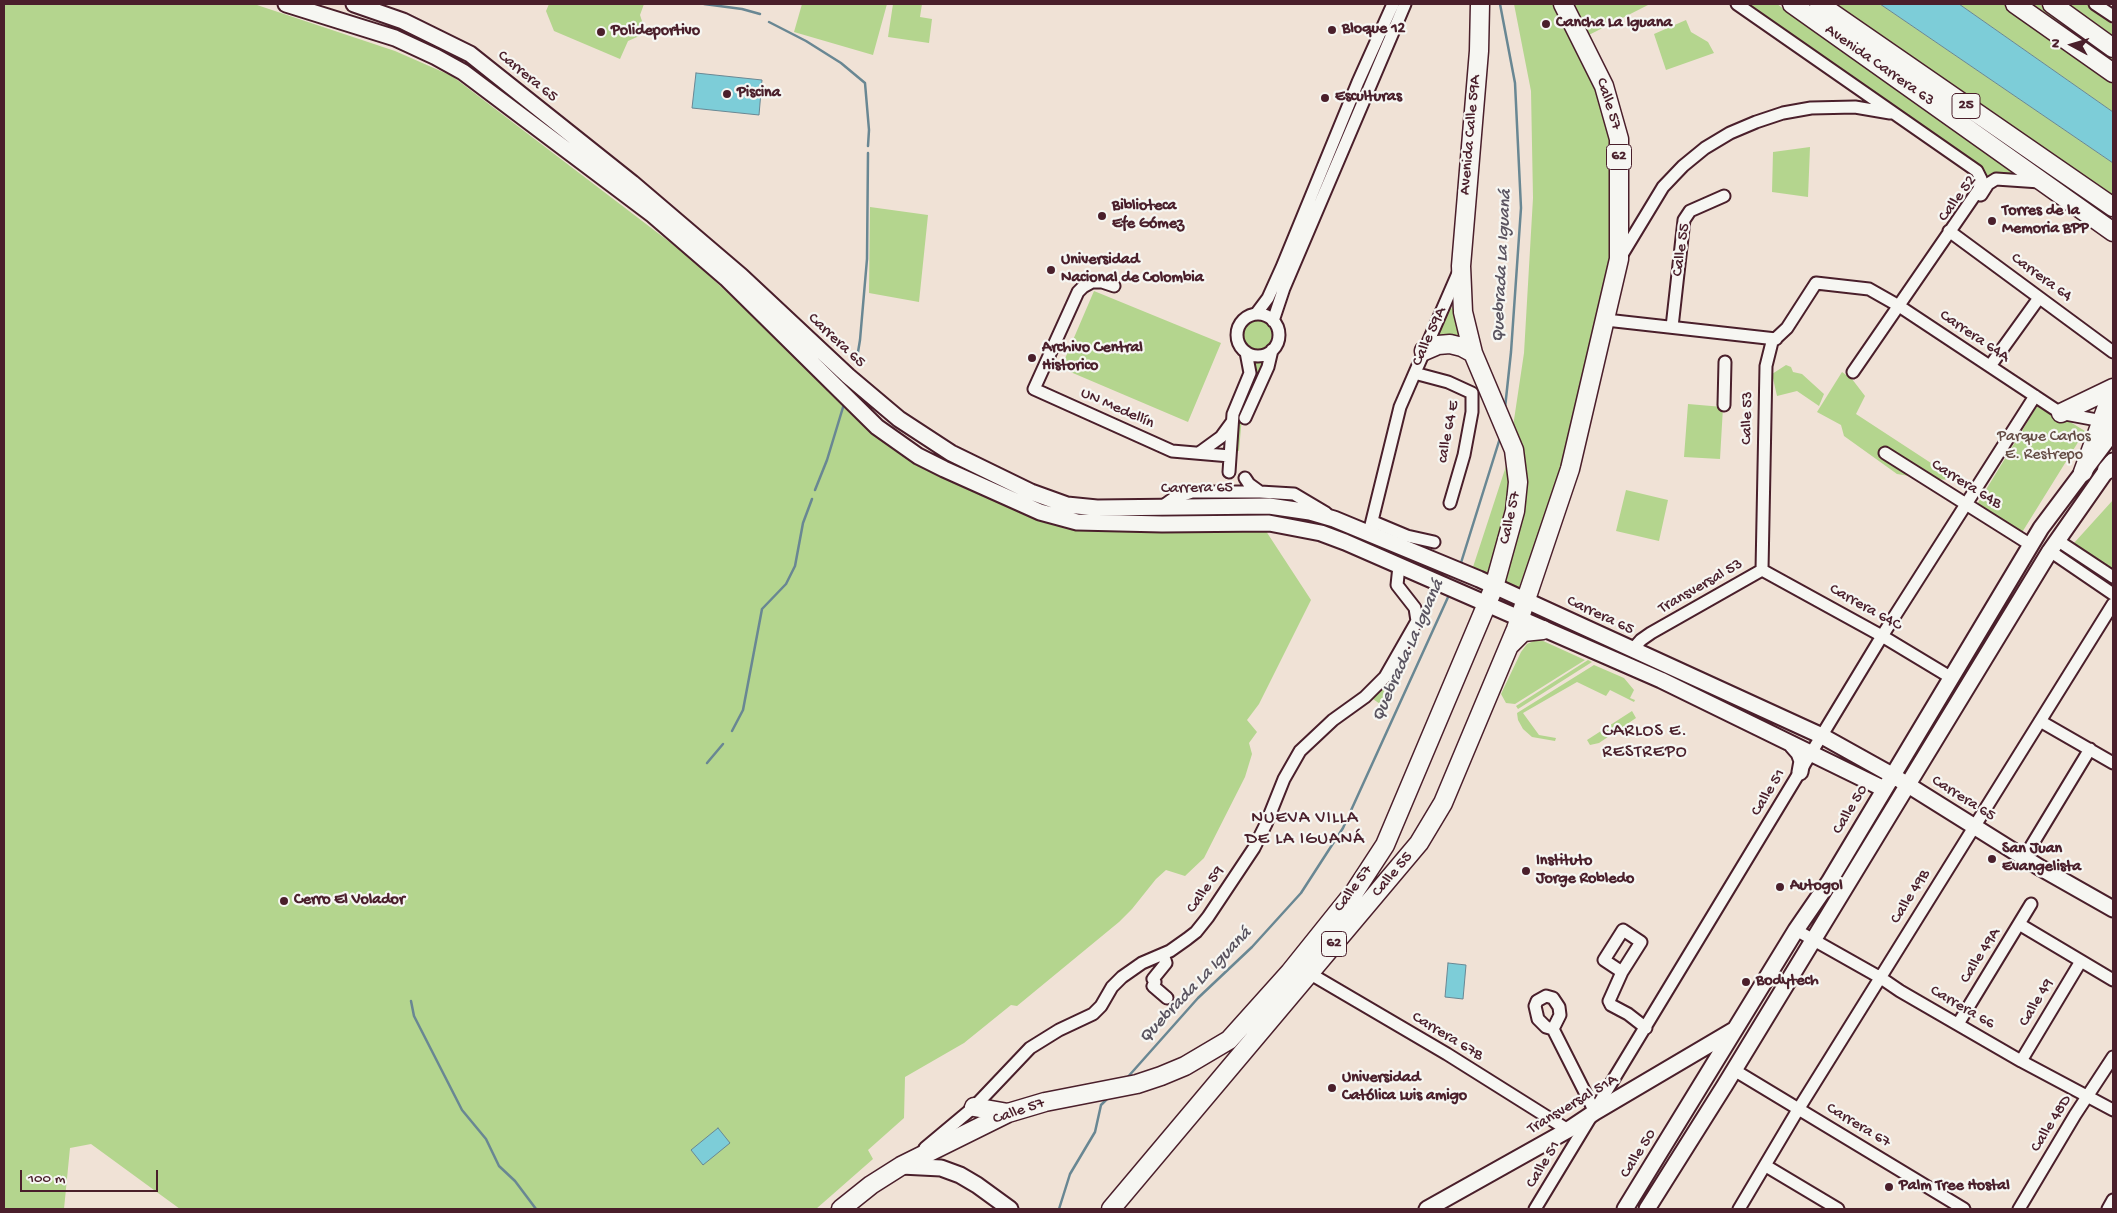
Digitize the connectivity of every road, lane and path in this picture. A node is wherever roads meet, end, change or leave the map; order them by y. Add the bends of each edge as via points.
1 (286, 4) edge
2 (354, 4) edge
3 (1394, 4) edge
4 (1405, 4) edge
5 (1480, 4) edge
6 (1563, 4) edge
7 (1737, 4) edge
8 (1792, 4) edge
9 (1819, 4) edge
10 (2015, 4) edge
11 (2052, 4) edge
12 (2095, 4) edge
13 (381, 9) edge
14 (2113, 16) edge
15 (2113, 48) edge
16 (2113, 73) edge
17 (1896, 115) junction
18 (2044, 183) junction
19 (1724, 196) dead end
20 (2113, 208) edge
21 (2097, 220) junction
22 (2113, 232) edge
23 (1951, 233) junction
24 (2113, 240) edge
25 (1619, 259) junction
26 (1461, 266) junction
27 (1816, 283) joint
28 (1114, 286) dead end
29 (2039, 298) junction
30 (1899, 306) junction
31 (1256, 314) junction
32 (1606, 320) junction
33 (1273, 321) junction
34 (1672, 328) junction
35 (1776, 339) junction
36 (1272, 350) junction
37 (1424, 350) junction
38 (1246, 352) junction
39 (2113, 352) edge
40 (1473, 353) junction
41 (1725, 362) dead end
42 (1990, 366) junction
43 (1853, 372) dead end
44 (1418, 374) dead end
45 (2113, 389) edge
46 (1489, 391) joint
47 (2035, 396) junction
48 (1724, 405) dead end
49 (2061, 413) junction
50 (1245, 418) dead end
51 (1232, 422) junction
52 (2109, 425) edge
53 (1199, 453) junction
54 (1885, 453) dead end
55 (1230, 456) junction
56 (2112, 465) edge
57 (2083, 472) joint
58 (1245, 478) dead end
59 (1213, 492) junction
60 (1260, 492) junction
61 (1450, 503) dead end
62 (1966, 504) junction
63 (1163, 506) junction
64 (1334, 518) junction
65 (1372, 528) junction
66 (1434, 542) dead end
67 (2031, 545) junction
68 (2054, 545) junction
69 (1403, 547) junction
70 (1361, 549) junction
71 (1401, 567) junction
72 (1762, 570) junction
73 (2113, 577) edge
74 (1487, 583) junction
75 (2113, 594) edge
76 (1479, 601) junction
77 (1526, 601) junction
78 (2113, 604) edge
79 (1520, 619) junction
80 (1543, 630) junction
81 (1882, 636) junction
82 (1509, 648) junction
83 (1632, 650) junction
84 (1950, 677) junction
85 (2040, 721) junction
86 (1822, 736) junction
87 (1791, 744) junction
88 (2090, 749) junction
89 (1812, 753) junction
90 (2113, 764) edge
91 (1800, 772) junction
92 (1892, 775) junction
93 (1907, 785) junction
94 (1884, 790) junction
95 (1974, 827) junction
96 (2024, 858) junction
97 (2031, 904) dead end
98 (2113, 909) edge
99 (2019, 924) junction
100 (1796, 930) junction
101 (1813, 940) junction
102 (1163, 954) junction
103 (2082, 961) junction
104 (1622, 972) dead end
105 (1309, 973) junction
106 (1881, 978) junction
107 (2113, 980) edge
108 (1167, 998) dead end
109 (1958, 1024) junction
110 (1646, 1028) junction
111 (1736, 1028) junction
112 (1553, 1029) dead end
113 (1229, 1040) junction
114 (1727, 1045) junction
115 (1242, 1053) junction
116 (2113, 1057) edge
117 (2021, 1061) junction
118 (1734, 1070) junction
119 (2088, 1097) junction
120 (974, 1107) junction
121 (1799, 1109) junction
122 (2113, 1110) edge
123 (1595, 1112) junction
124 (1008, 1113) junction
125 (1568, 1130) junction
126 (906, 1163) junction
127 (1766, 1166) junction
128 (2113, 1200) edge
129 (841, 1209) edge
130 (1010, 1209) edge
131 (1111, 1209) edge
132 (1427, 1209) edge
133 (1535, 1209) edge
134 (1625, 1209) edge
135 (1646, 1209) edge
136 (1739, 1209) edge
137 (1838, 1209) edge
138 (1964, 1209) edge
139 (2019, 1209) edge
140 (2108, 1209) edge

1 - 70 main road, Carrera 65 via 395,38 463,72 653,215 726,278 877,427 918,456 1020,504 1077,522 1269,523 1321,533
2 - 13 main road, Carrera 65
3 - 31 street via 1358,82 1282,268 1268,298
4 - 33 street via 1284,288
5 - 26 highway, Avenida Calle 59A / 62
6 - 25 highway, Calle 57 / 62 via 1604,86 1619,139
7 - 17 street
8 - 18 highway, Avenida Carrera 63 / 25
9 - 20 highway, Avenida Carrera 63 / 25
10 - 16 highway
11 - 15 highway
12 - 14 street
13 - 63 main road, Carrera 65 via 470,54 632,183 741,276 848,376 918,433 951,453 1057,502 1097,508
17 - 23 street, Calle 52 via 1977,171 1981,179
17 - 25 street via 1855,107 1811,108 1774,116 1730,133 1690,160 1662,187
18 - 21 highway, Avenida Carrera 63 / 25
18 - 23 street, Calle 52 via 1992,181
19 - 34 street, Calle 55 via 1690,211 1684,220
21 - 22 highway, Avenida Carrera 63 / 25
21 - 24 highway
23 - 29 street, Carrera 64
23 - 30 street, Calle 52
25 - 32 highway, Calle 57 / 62
26 - 37 street, Calle 59A
26 - 40 highway, Calle 59A / 62 via 1463,312
27 - 30 street, Carrera 64A via 1869,289
27 - 35 street, Calle 53 via 1782,335
28 - 53 street, UN Medellín via 1092,282 1078,292 1034,389 1172,451
29 - 39 street, Carrera 64
29 - 42 street
30 - 42 street, Carrera 64A
30 - 43 street, Calle 52
31 - 33 street
31 - 38 street via 1246,318 1239,327 1238,339
32 - 34 street
32 - 77 highway, Calle 57 / 62 via 1570,469
33 - 36 street via 1278,334
34 - 35 street via 1724,338
35 - 72 street, Calle 53 via 1772,342 1766,366
36 - 38 street via 1260,356
36 - 50 street via 1268,367
37 - 40 highway via 1450,344
37 - 65 street, Calle 59A via 1396,416
38 - 51 street via 1250,373
40 - 46 highway, Calle 59A / 62
41 - 48 street
42 - 47 street, Carrera 64A
44 - 61 street, calle 64 E via 1472,393 1464,455
45 - 49 highway
45 - 52 highway
46 - 74 highway, Calle 57 / 62 via 1514,450 1518,482 1515,511
47 - 49 street, Carrera 64A
47 - 62 street, Calle 51
49 - 52 street, Carrera 64A
51 - 53 street via 1221,437
51 - 55 street
52 - 57 highway
53 - 55 street
54 - 62 street, Carrera 64B
55 - 59 street via 1228,475
56 - 68 main road
57 - 67 main road, Calle 50
58 - 60 street
59 - 60 street
59 - 63 street via 1180,495
60 - 64 street via 1294,494
62 - 67 street, Carrera 64B
62 - 81 street, Calle 51
63 - 64 main road, Carrera 65 via 1269,506
64 - 65 main road, Carrera 65
65 - 66 street
65 - 69 main road, Carrera 65
67 - 84 main road, Calle 50
68 - 73 street
68 - 75 street
68 - 93 main road
69 - 70 main road via 1368,537
69 - 74 main road, Carrera 65
70 - 71 main road, Carrera 65
71 - 76 main road, Carrera 65
71 - 102 street, Calle 59 via 1397,585 1415,608 1417,621 1393,665 1365,697 1333,720 1300,751 1242,867 1196,932
72 - 81 street, Carrera 64C
72 - 83 street, Transversal 53 via 1640,640
74 - 76 highway, Calle 57 / 62
74 - 77 main road, Carrera 65
76 - 79 main road, Carrera 65
76 - 113 highway, Calle 57 / 62 via 1391,832 1373,865 1290,972
77 - 79 highway, Calle 57 / 62
77 - 83 main road, Carrera 65
78 - 85 street, Calle 49B
79 - 80 main road, Carrera 65
79 - 82 highway, Calle 55 / 62
80 - 82 highway via 1523,632
80 - 87 main road, Carrera 65 via 1661,680
81 - 84 street, Carrera 64C
81 - 86 street, Calle 51
82 - 105 highway, Calle 55 / 62 via 1443,803 1427,832
83 - 86 main road, Carrera 65
84 - 92 main road, Calle 50
85 - 88 street
85 - 95 street, Calle 49B
86 - 89 street, Calle 51
86 - 92 main road, Carrera 65
87 - 89 main road, Carrera 65
87 - 91 main road via 1802,761
88 - 90 street
88 - 96 street
89 - 91 street, Calle 51
89 - 94 main road, Carrera 65
91 - 110 street, Calle 51
92 - 93 main road, Carrera 65
92 - 94 main road, Calle 50
93 - 95 main road, Carrera 65
93 - 101 main road
94 - 100 main road, Calle 50
95 - 96 main road, Carrera 65
95 - 106 street, Calle 49B
96 - 98 main road, Carrera 65
97 - 99 street, Calle 49A
99 - 103 street
99 - 109 street, Calle 49A
100 - 101 street, Carrera 66
100 - 111 main road, Calle 50
101 - 106 street, Carrera 66
101 - 118 main road
102 - 108 street via 1166,963 1153,979 1153,986
102 - 120 street, Calle 59 via 1122,977 1093,1014 1065,1026 1030,1048
103 - 107 street
103 - 117 street, Calle 49
104 - 110 street via 1609,1001
105 - 115 highway, Calle 55 / 62
105 - 125 street, Carrera 67B
106 - 109 street, Carrera 66
106 - 121 street, Calle 49B
109 - 117 street, Carrera 66
110 - 123 street, Calle 51
111 - 114 main road, Calle 50
111 - 123 main road, Transversal 51A
112 - 123 street
113 - 115 highway
113 - 124 highway, Calle 57 / 62 via 1185,1066 1153,1079
114 - 118 main road via 1728,1062
114 - 134 main road, Calle 50
115 - 131 highway, Calle 55 / 62
116 - 119 street, Calle 48D
117 - 119 street, Carrera 66
118 - 121 street, Carrera 67
118 - 135 main road
119 - 122 street, Carrera 66
119 - 139 street, Calle 48D
120 - 124 highway
120 - 126 street, Calle 59
121 - 127 street, Calle 49B
121 - 138 street, Carrera 67
123 - 125 main road, Transversal 51A
123 - 133 street, Calle 51
124 - 126 highway, Calle 57 / 62
125 - 132 main road, Transversal 51A
126 - 129 highway, 62 via 870,1185
126 - 130 main road via 941,1168 960,1175
127 - 136 street, Calle 49B
127 - 137 street
128 - 140 street

